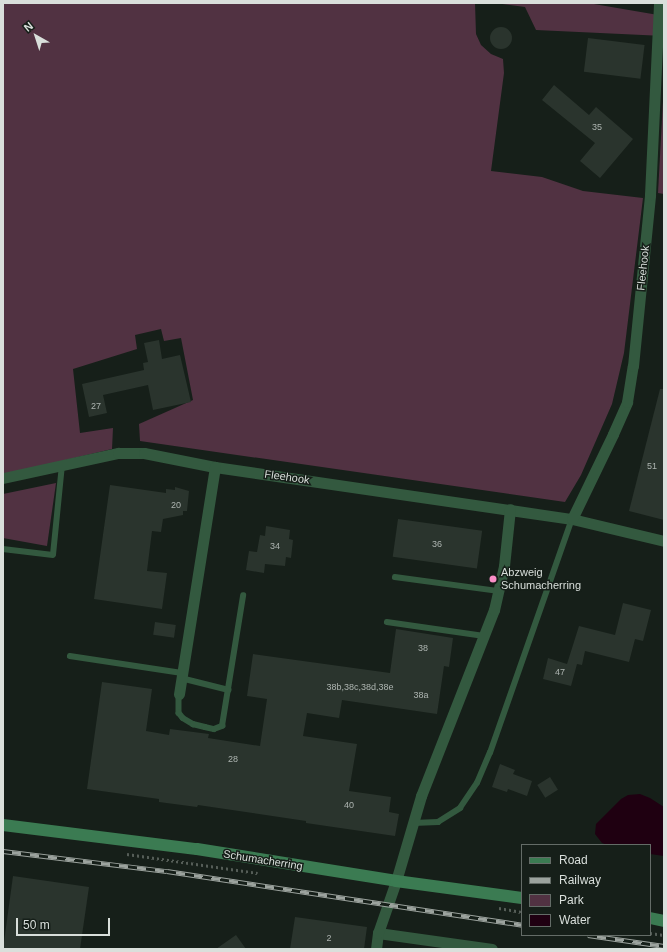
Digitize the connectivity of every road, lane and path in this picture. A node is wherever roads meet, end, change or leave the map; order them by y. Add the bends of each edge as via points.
1 (659, 3) edge
2 (62, 464) junction
3 (215, 467) junction
4 (3, 478) edge
5 (510, 509) junction
6 (572, 520) junction
7 (664, 541) edge
8 (3, 549) edge
9 (395, 578) dead end
10 (499, 591) junction
11 (243, 596) dead end
12 (387, 622) dead end
13 (484, 636) junction
14 (70, 656) dead end
15 (182, 675) junction
16 (229, 690) junction
17 (179, 694) joint
18 (413, 823) junction
19 (3, 825) edge
20 (121, 853) dead end
21 (260, 873) dead end
22 (396, 881) junction
23 (521, 898) edge
24 (651, 918) edge
25 (664, 921) edge
26 (378, 933) junction
27 (651, 933) edge
28 (664, 935) edge
29 (376, 949) edge
30 (492, 949) edge

1 - 6 street, Fleehook via 650,196 627,402
2 - 3 street, Fleehook via 118,452 144,453
2 - 4 street, Fleehook
2 - 8 lane via 53,555
3 - 5 street, Fleehook
3 - 15 street
5 - 6 street, Fleehook
5 - 10 street
6 - 7 street, Fleehook
6 - 18 lane via 490,753 477,783 460,808 438,822
9 - 10 lane
10 - 13 street
11 - 16 lane
12 - 13 lane
13 - 18 street via 421,796
14 - 15 lane
15 - 16 lane
15 - 17 street
16 - 17 lane via 222,726 214,729 193,724 183,718 179,713
18 - 22 street
19 - 22 main road, Schumacherring via 197,849
20 - 21 path
22 - 23 main road, Schumacherring
22 - 26 street
24 - 25 main road
26 - 29 street
26 - 30 street
27 - 28 path

